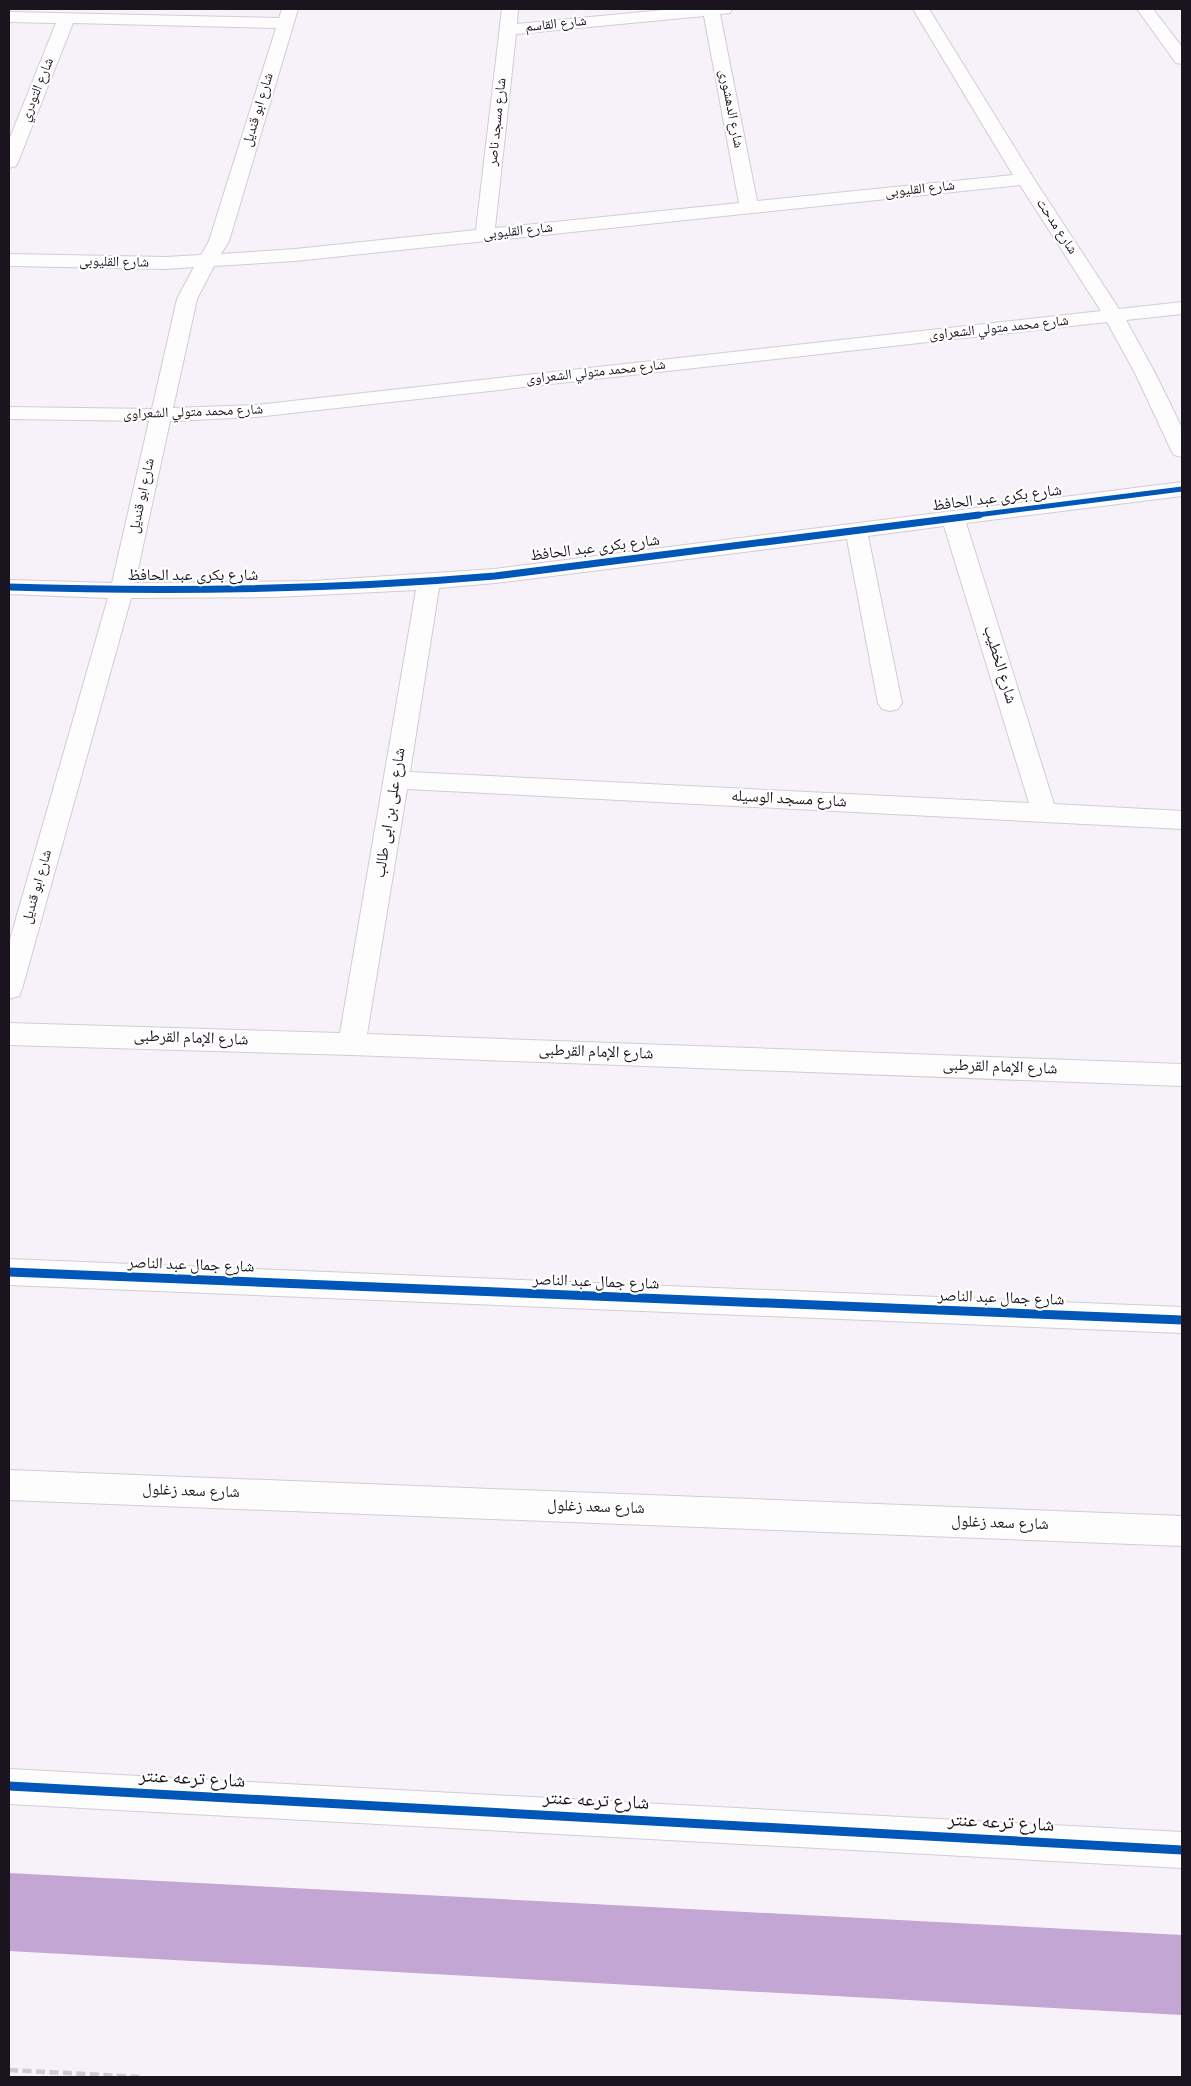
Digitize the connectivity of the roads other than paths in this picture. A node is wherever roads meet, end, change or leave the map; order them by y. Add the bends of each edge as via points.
1 (510, 9) edge
2 (718, 9) edge
3 (921, 9) edge
4 (1145, 9) edge
5 (288, 16) edge
6 (9, 17) edge
7 (67, 18) junction
8 (508, 30) junction
9 (1182, 59) edge
10 (9, 162) edge
11 (1025, 179) junction
12 (749, 208) junction
13 (485, 236) junction
14 (9, 260) edge
15 (208, 261) junction
16 (1182, 308) edge
17 (1114, 316) junction
18 (9, 413) edge
19 (161, 416) junction
20 (1182, 450) edge
21 (1182, 489) edge
22 (953, 518) junction
23 (856, 530) junction
24 (429, 582) junction
25 (9, 587) edge
26 (122, 590) junction
27 (890, 703) dead end
28 (396, 780) junction
29 (1044, 812) junction
30 (1182, 820) edge
31 (9, 989) edge
32 (9, 1034) edge
33 (352, 1044) junction
34 (1182, 1075) edge
35 (9, 1272) edge
36 (1182, 1320) edge
37 (9, 1485) edge
38 (1182, 1531) edge
39 (9, 1786) edge
40 (1182, 1850) edge

1 - 8 street, شارع مسجد ناصر
2 - 8 street, شارع القاسم
2 - 12 street, شارع الدهشورى
3 - 11 street, شارع مدحت
4 - 9 street
5 - 7 street
5 - 15 street, شارع ابو قنديل via 219,240
6 - 7 street
7 - 10 street, شارع التودري
8 - 13 street, شارع مسجد ناصر
11 - 12 street, شارع القليوبى
11 - 17 street, شارع مدحت
12 - 13 street, شارع القليوبى
13 - 15 street, شارع القليوبى
14 - 15 street, شارع القليوبى via 122,264
15 - 19 street, شارع ابو قنديل via 187,299
16 - 17 street, شارع محمد متولي الشعراوى
17 - 19 street, شارع محمد متولي الشعراوى via 266,410
17 - 20 street, شارع مدحت
18 - 19 street, شارع محمد متولي الشعراوى
19 - 26 street, شارع ابو قنديل
21 - 22 street, شارع بكرى عبد الحافظ
22 - 23 street, شارع بكرى عبد الحافظ
22 - 29 street, شارع الخطيب
23 - 24 street, شارع بكرى عبد الحافظ
23 - 27 street
24 - 26 street, شارع بكرى عبد الحافظ via 278,590
24 - 28 street, شارع على بن ابى طالب
25 - 26 street, شارع بكرى عبد الحافظ
26 - 31 street, شارع ابو قنديل
28 - 29 street, شارع مسجد الوسيله
28 - 33 street, شارع على بن ابى طالب
29 - 30 street, شارع مسجد الوسيله
32 - 33 street, شارع الإمام القرطبى
33 - 34 street, شارع الإمام القرطبى
35 - 36 street, شارع جمال عبد الناصر
37 - 38 street, شارع سعد زغلول
39 - 40 street, شارع ترعه عنتر

